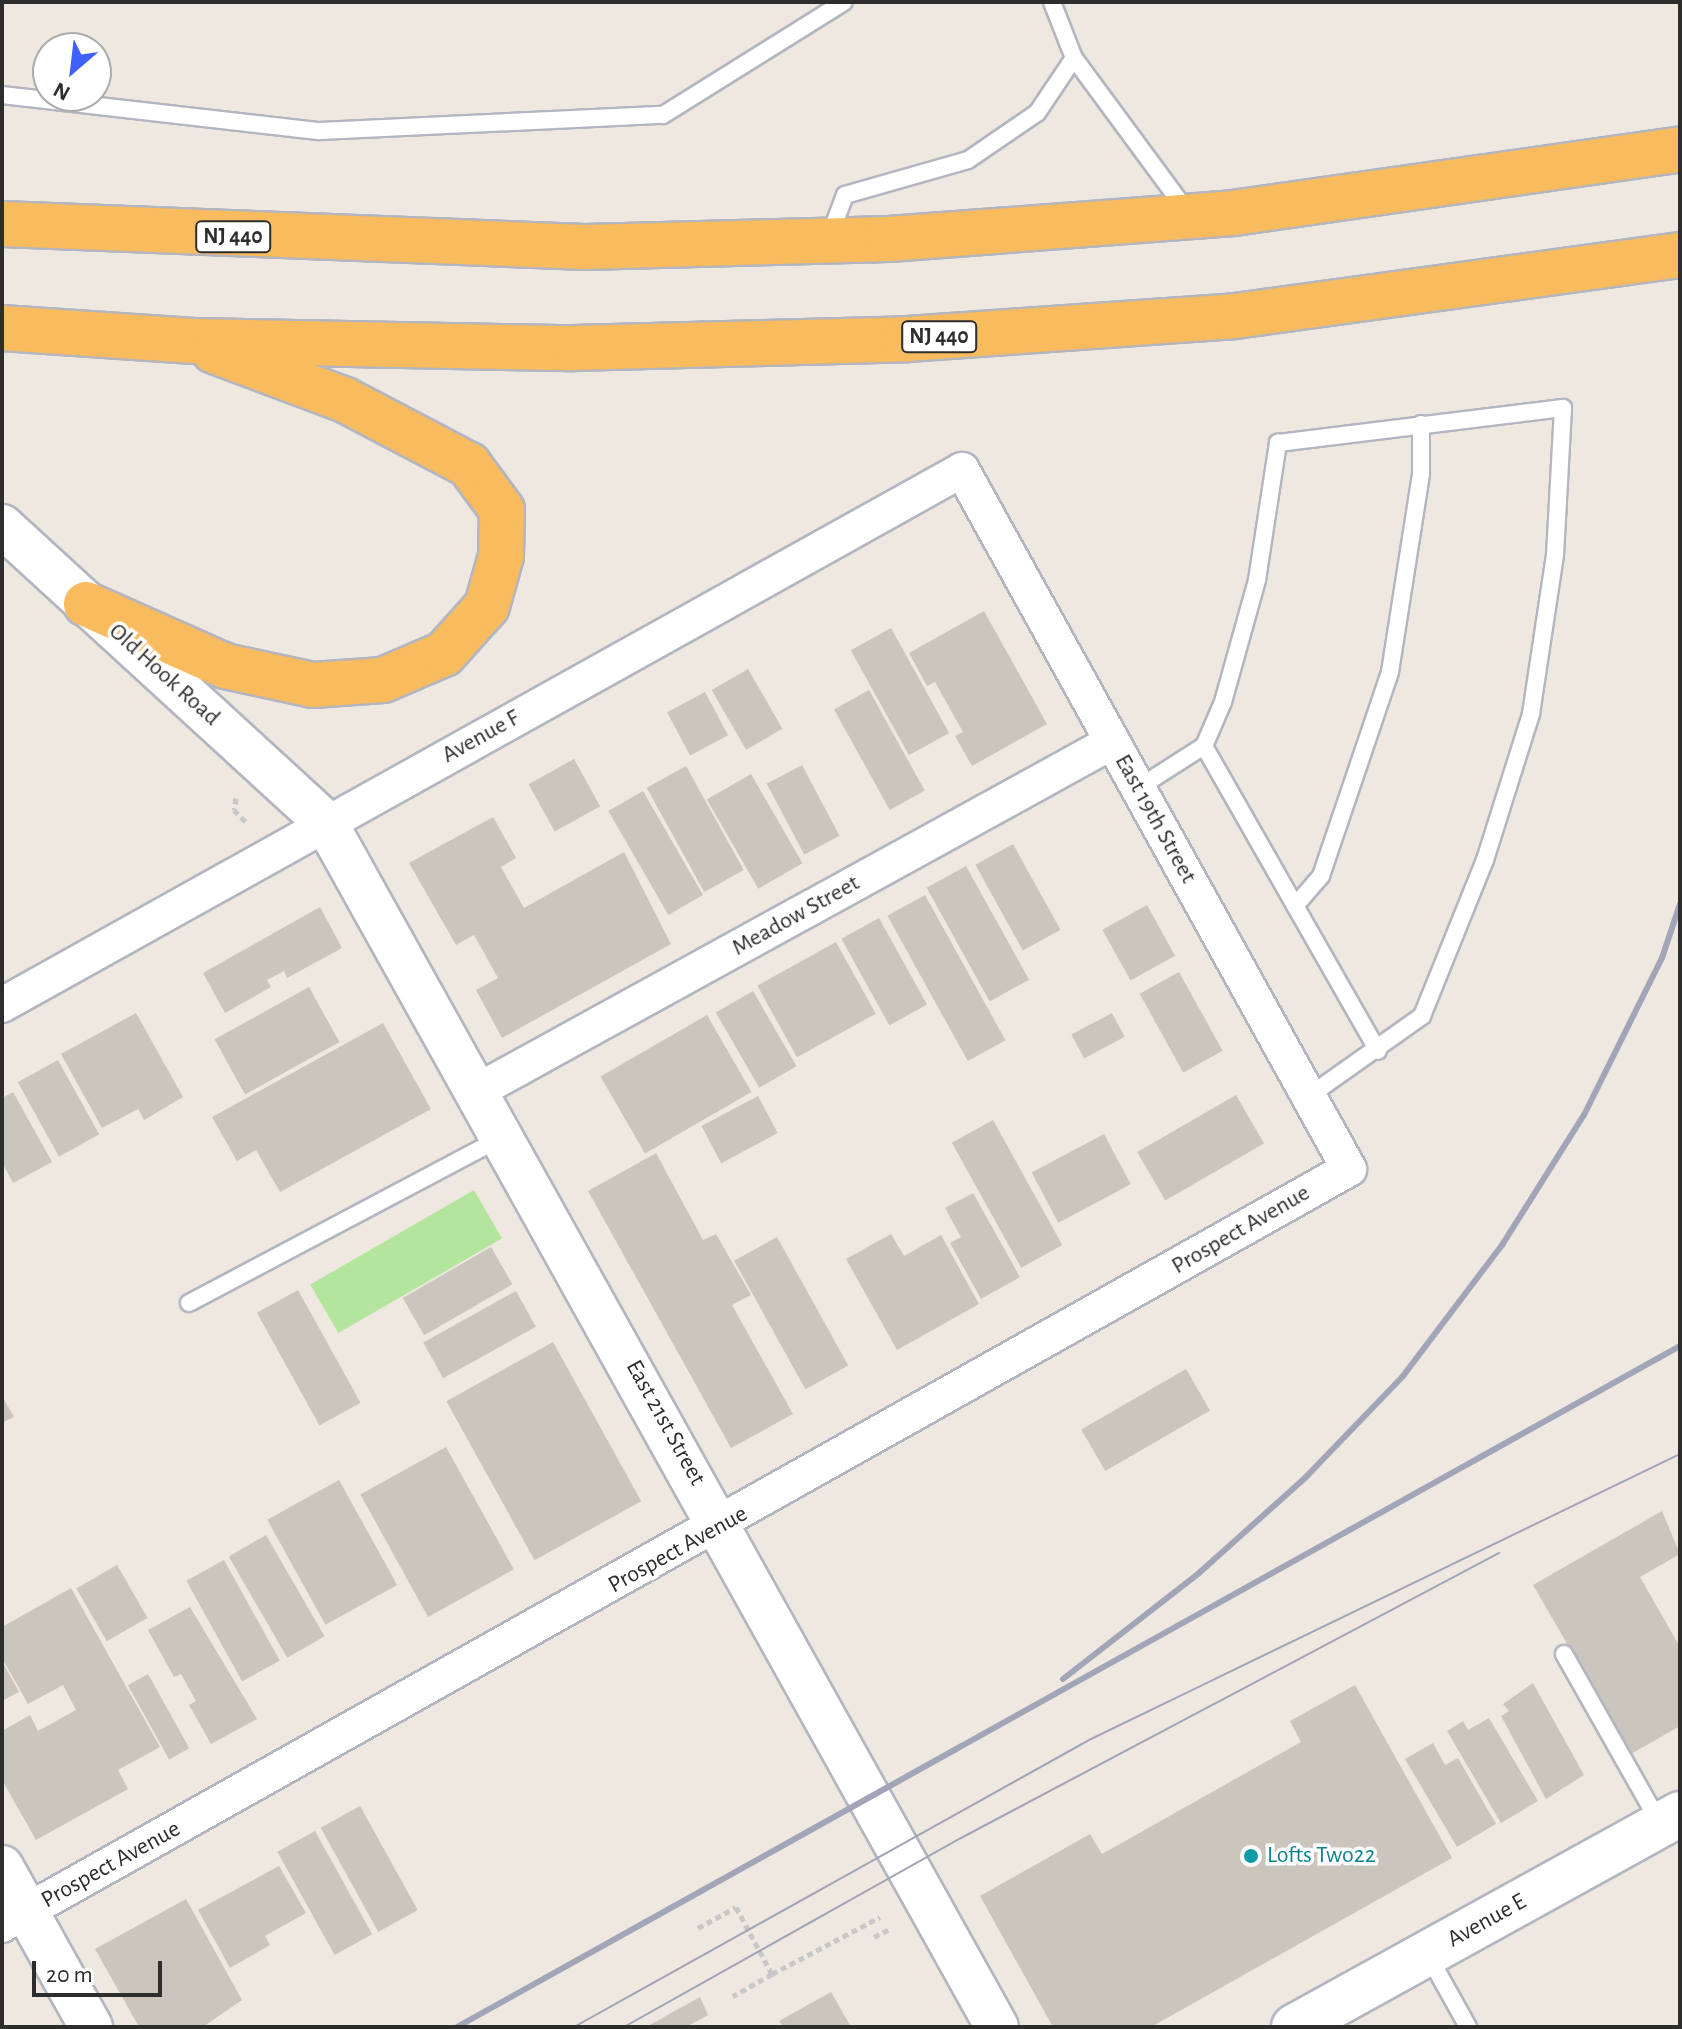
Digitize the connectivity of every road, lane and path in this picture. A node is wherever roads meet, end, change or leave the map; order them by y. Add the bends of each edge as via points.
1 (844, 2) edge
2 (1052, 2) edge
3 (1074, 58) junction
4 (2, 95) edge
5 (1680, 149) edge
6 (1192, 216) junction
7 (2, 224) edge
8 (828, 241) junction
9 (1680, 255) edge
10 (2, 328) edge
11 (194, 341) junction
12 (1421, 424) junction
13 (962, 470) joint
14 (2, 526) edge
15 (86, 604) junction
16 (1112, 742) junction
17 (1204, 746) junction
18 (1138, 788) junction
19 (326, 823) junction
20 (1295, 906) junction
21 (2, 1005) edge
22 (1378, 1051) junction
23 (479, 1090) junction
24 (1309, 1096) junction
25 (502, 1137) junction
26 (1349, 1169) joint
27 (189, 1303) dead end
28 (721, 1526) junction
29 (1564, 1654) dead end
30 (1670, 1820) edge
31 (2, 1867) edge
32 (880, 1917) dead end
33 (14, 1918) edge
34 (698, 1928) dead end
35 (888, 1930) dead end
36 (874, 1937) dead end
37 (1427, 1954) junction
38 (772, 1974) junction
39 (733, 1996) dead end
40 (91, 2027) edge
41 (997, 2027) edge
42 (1294, 2027) edge
43 (1468, 2027) edge

1 - 4 lane via 663,115 320,131
2 - 3 lane
3 - 6 lane
3 - 8 lane via 1037,113 968,160 845,195
5 - 6 highway, NJ 440 via 1565,170
6 - 8 highway, NJ 440
7 - 8 highway, NJ 440 via 555,246
9 - 11 highway, NJ 440 via 1235,316 908,339 573,348
10 - 11 highway, NJ 440
11 - 15 highway via 414,431 469,465 502,510 501,556 487,606 444,654 383,680 313,685 225,666
12 - 17 lane via 1278,443 1257,580
12 - 20 lane via 1421,473 1390,672 1321,876
12 - 22 lane via 1563,408 1555,555 1531,714 1485,860 1422,1016
13 - 16 street, East 19th Street
13 - 19 street, Avenue F
14 - 15 street, Old Hook Road
15 - 19 street, Old Hook Road
16 - 18 street, East 19th Street
16 - 23 street, Meadow Street
17 - 18 lane
17 - 20 lane
18 - 24 street, East 19th Street
19 - 21 street, Avenue F
19 - 23 street, East 21st Street
20 - 22 lane
22 - 24 lane
23 - 25 street, East 21st Street
24 - 26 street, East 19th Street
25 - 27 lane
25 - 28 street, East 21st Street
26 - 28 street, Prospect Avenue
28 - 33 street, Prospect Avenue
28 - 41 street, East 21st Street
29 - 30 lane
30 - 37 main road, Avenue E
31 - 33 street
32 - 38 path
33 - 40 street
34 - 38 path via 736,1907
35 - 36 path
37 - 42 main road, Avenue E
37 - 43 lane
38 - 39 path

